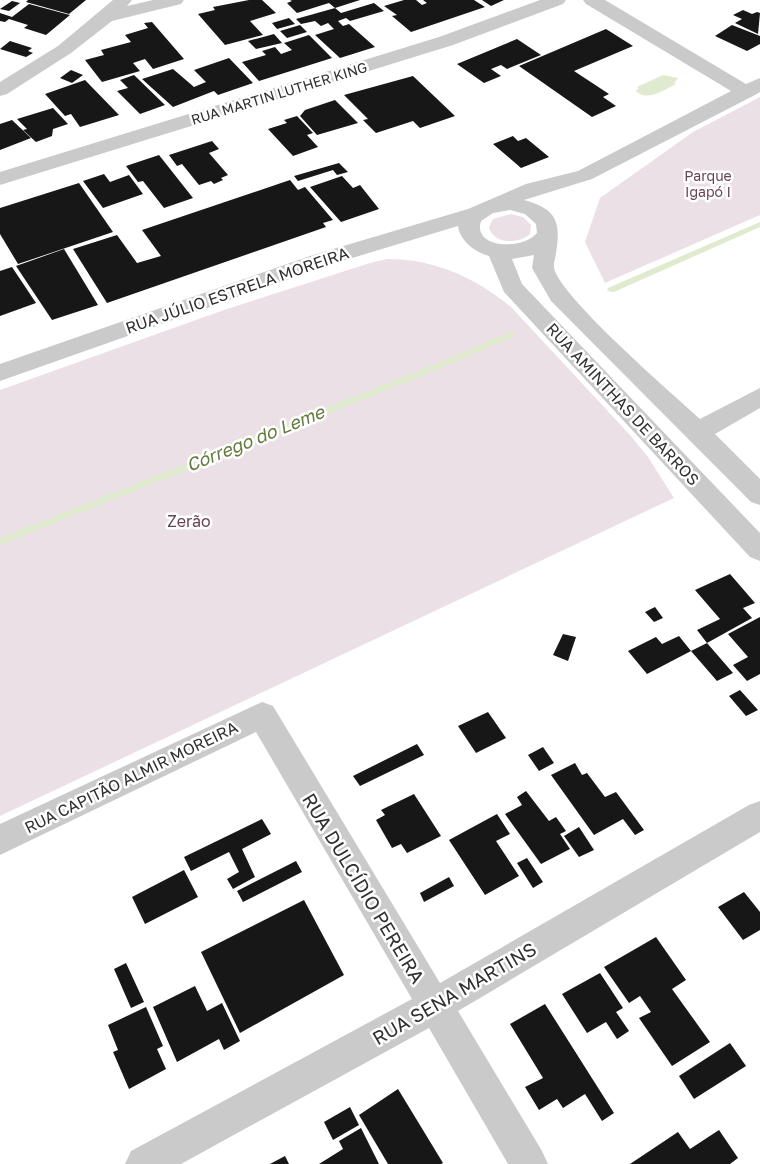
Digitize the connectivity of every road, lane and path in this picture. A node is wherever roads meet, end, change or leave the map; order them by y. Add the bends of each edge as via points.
1 (123, 0) edge
2 (175, 0) edge
3 (557, 0) edge
4 (592, 0) edge
5 (108, 16) junction
6 (753, 88) edge
7 (0, 90) edge
8 (585, 175) junction
9 (0, 179) edge
10 (498, 203) junction
11 (475, 214) junction
12 (547, 228) junction
13 (498, 251) junction
14 (0, 373) edge
15 (760, 397) edge
16 (698, 432) junction
17 (760, 495) edge
18 (760, 550) edge
19 (262, 715) joint
20 (760, 815) edge
21 (0, 840) edge
22 (434, 1006) junction
23 (144, 1164) edge
24 (529, 1164) edge

1 - 5 street
2 - 5 street
3 - 9 street, RUA MARTIN LUTHER KING via 446,41
4 - 6 street
5 - 7 street
6 - 8 street
8 - 10 street
8 - 12 street via 557,201
10 - 11 street
10 - 12 street via 533,209
11 - 13 street via 470,222 470,231 480,243
11 - 14 street, RUA JÚLIO ESTRELA MOREIRA via 321,260
12 - 13 street via 544,241 529,250
12 - 16 street, RUA AMINTHAS DE BARROS via 543,268 559,296
13 - 18 street, RUA AMINTHAS DE BARROS via 512,287
15 - 16 street
16 - 17 street, RUA AMINTHAS DE BARROS
19 - 21 street, RUA CAPITÃO ALMIR MOREIRA
19 - 22 street, RUA DULCÍDIO PEREIRA
20 - 22 street, RUA SENA MARTINS
22 - 23 street, RUA SENA MARTINS
22 - 24 street, RUA DULCÍDIO PEREIRA

